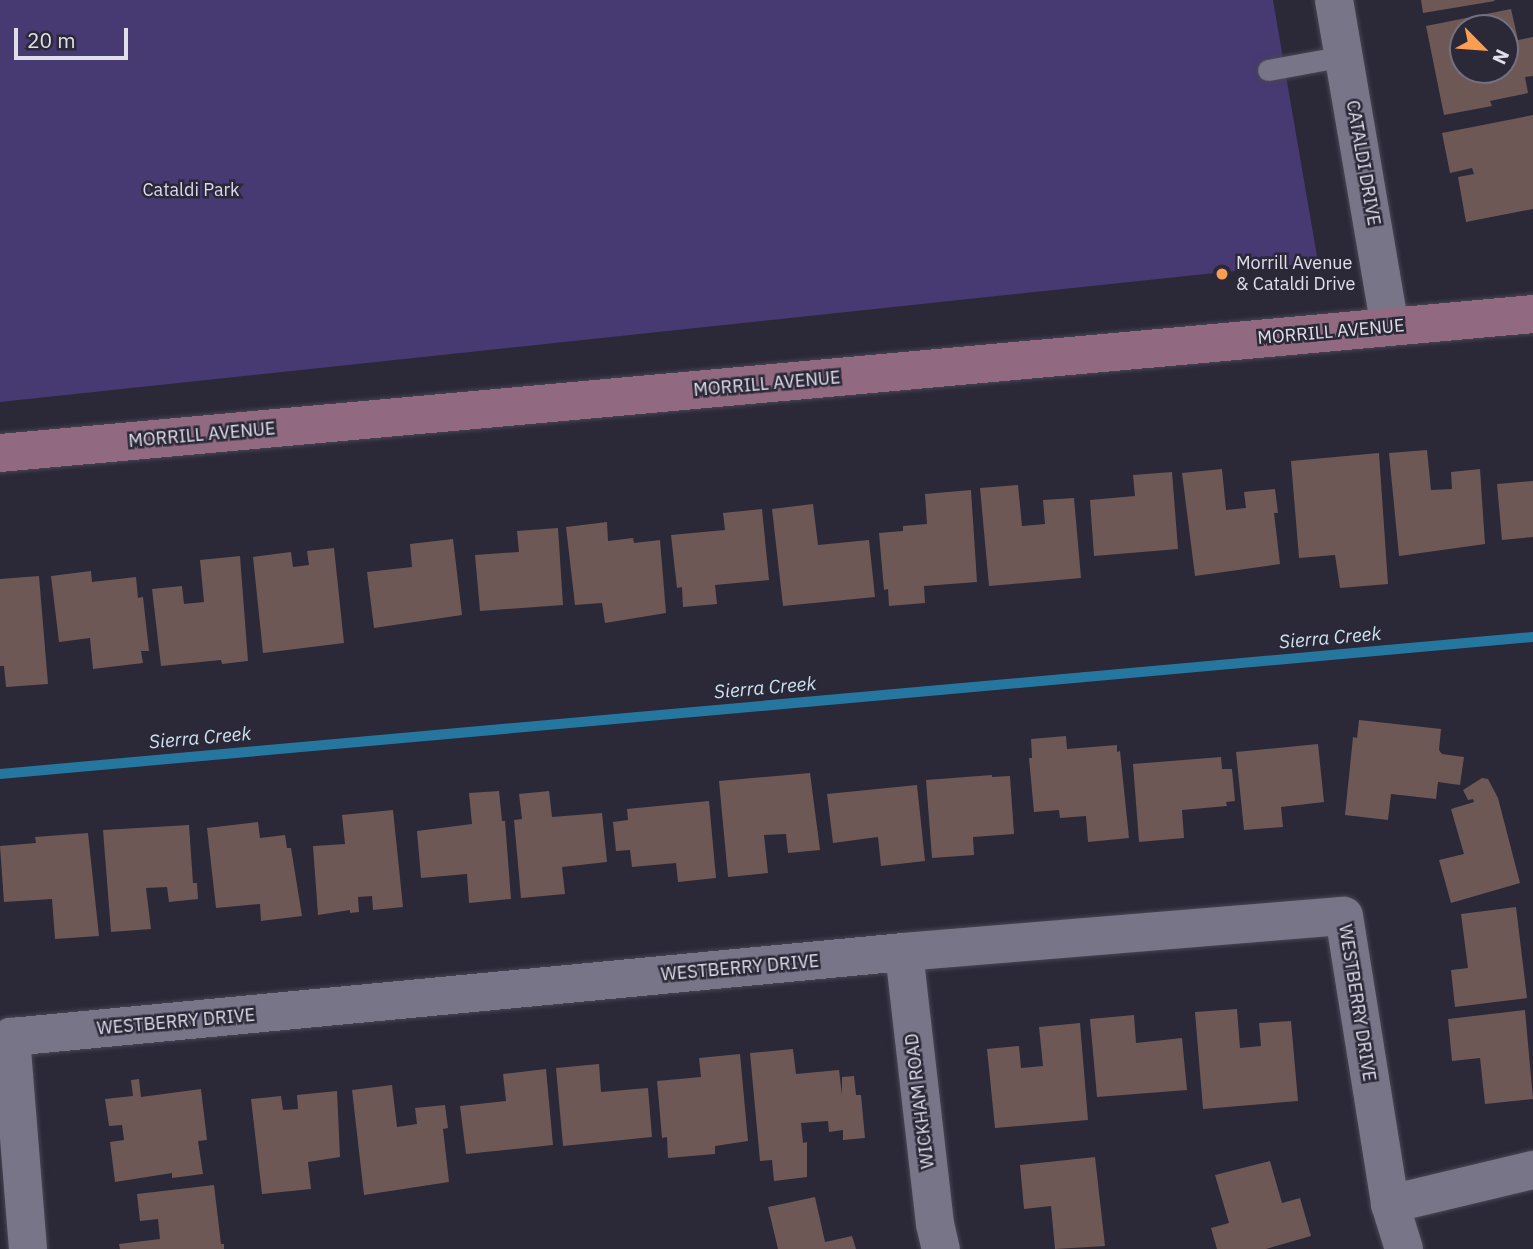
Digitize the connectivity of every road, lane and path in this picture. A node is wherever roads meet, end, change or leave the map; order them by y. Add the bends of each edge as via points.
1 (1334, 0) edge
2 (1344, 55) junction
3 (1268, 70) dead end
4 (1533, 314) edge
5 (1390, 326) junction
6 (0, 453) edge
7 (904, 952) junction
8 (1533, 1170) edge
9 (1390, 1204) junction
10 (28, 1249) edge
11 (941, 1249) edge
12 (1404, 1249) edge

1 - 2 street, CATALDI DRIVE
2 - 3 lane
2 - 5 street, CATALDI DRIVE
4 - 5 street, MORRILL AVENUE
5 - 6 street, MORRILL AVENUE
7 - 9 street, WESTBERRY DRIVE via 1344,916
7 - 10 street, WESTBERRY DRIVE via 11,1037
7 - 11 street, WICKHAM ROAD
8 - 9 street
9 - 12 street, WESTBERRY DRIVE

